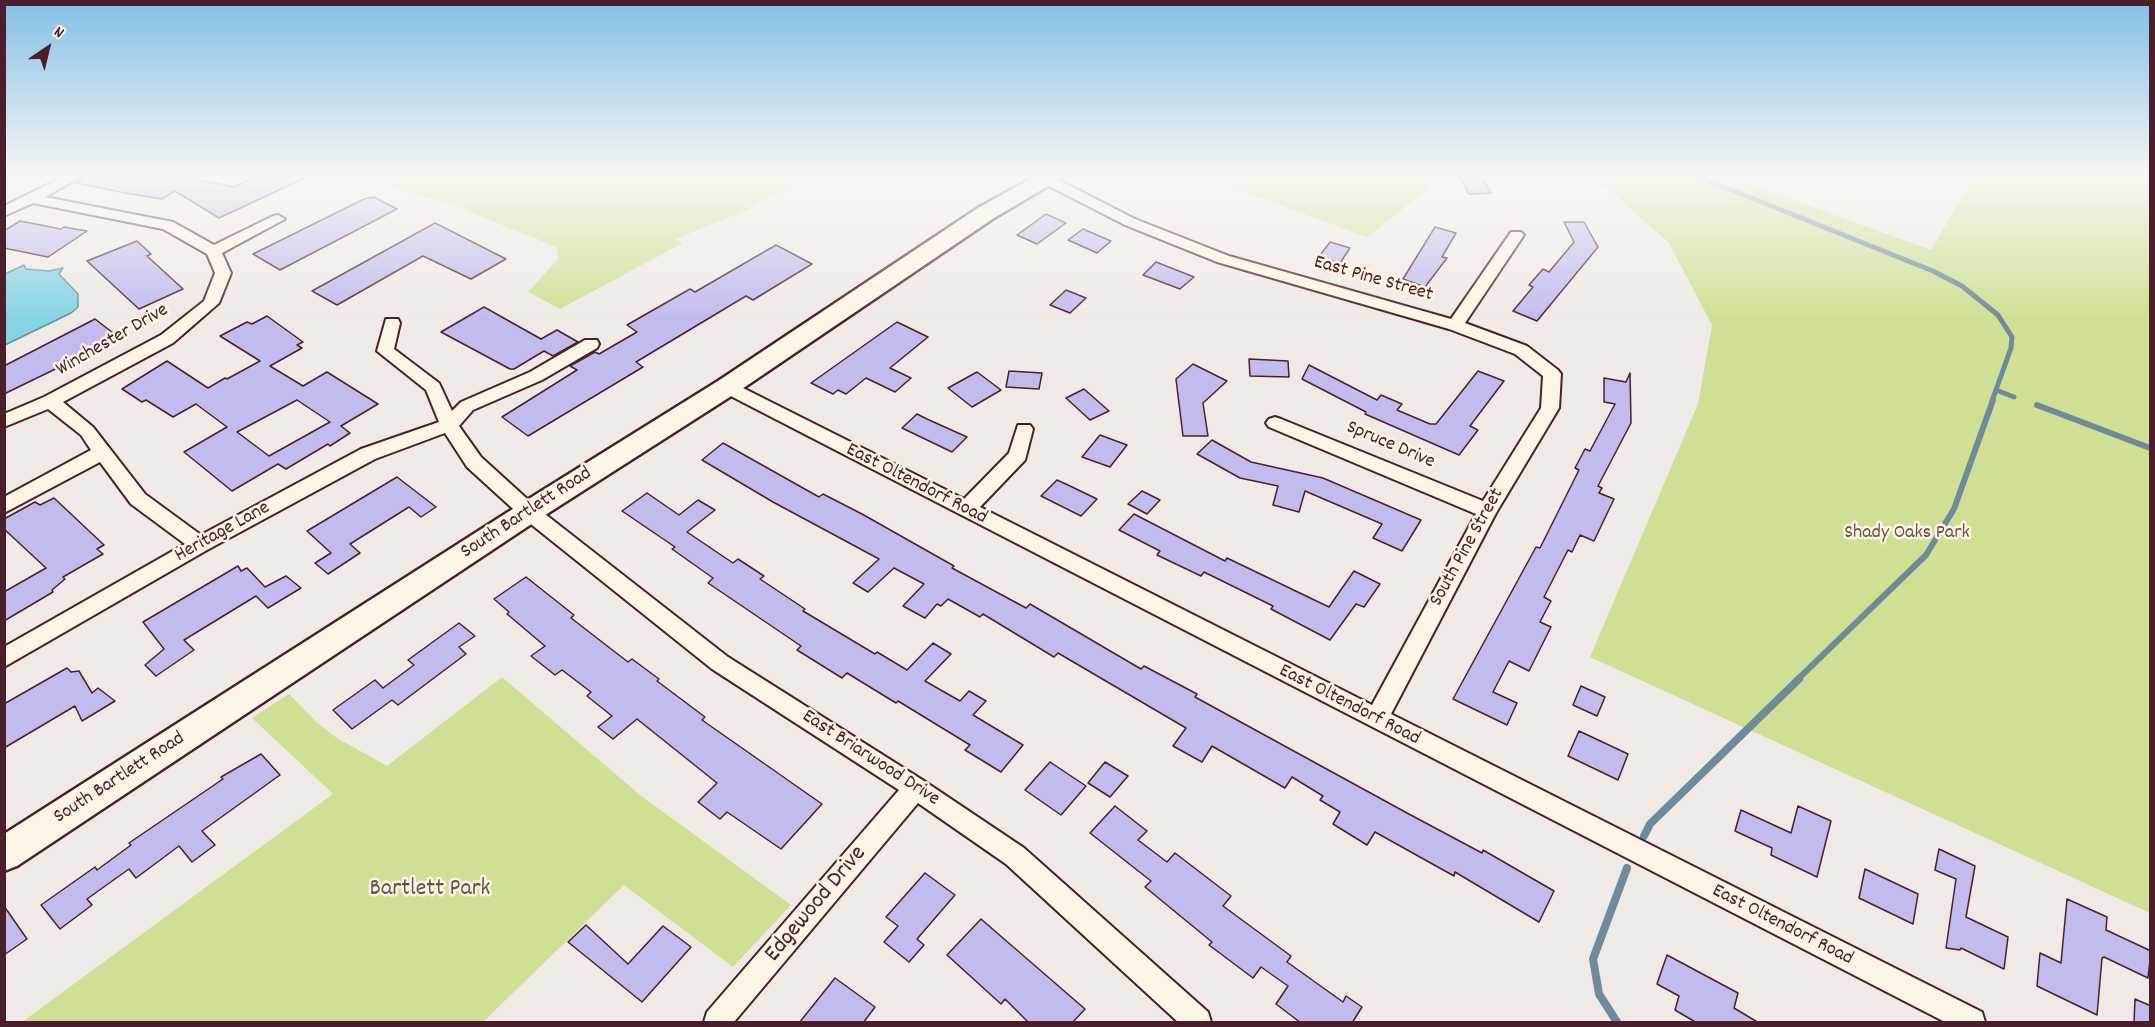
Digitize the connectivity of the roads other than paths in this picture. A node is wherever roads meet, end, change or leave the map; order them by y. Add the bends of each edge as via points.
1 (162, 224) edge
2 (268, 224) edge
3 (970, 224) edge
4 (1135, 224) edge
5 (1516, 235) dead end
6 (214, 251) junction
7 (392, 323) dead end
8 (1455, 325) junction
9 (591, 344) dead end
10 (1552, 374) joint
11 (727, 387) junction
12 (50, 401) junction
13 (4, 422) edge
14 (1275, 423) dead end
15 (449, 425) junction
16 (1024, 429) dead end
17 (103, 453) junction
18 (4, 506) edge
19 (966, 510) junction
20 (1487, 511) junction
21 (529, 512) junction
22 (200, 545) junction
23 (4, 658) edge
24 (1376, 720) junction
25 (916, 788) junction
26 (4, 854) edge
27 (717, 1023) edge
28 (1198, 1023) edge
29 (1972, 1023) edge

1 - 6 street
2 - 6 street
3 - 11 main road, South Bartlett Road
4 - 8 street, East Pine Street via 1223,259
5 - 8 street
6 - 12 street, Winchester Drive via 223,273 211,303 167,339
7 - 15 street, East Briarwood Drive via 385,351 433,387
8 - 10 street, East Pine Street via 1521,350
9 - 15 street via 536,376 467,406
10 - 20 street, South Pine Street via 1550,408
11 - 19 street, East Oltendorf Road
11 - 21 main road, South Bartlett Road
12 - 13 street, Winchester Drive
12 - 17 street via 87,431
14 - 20 street, Spruce Drive
15 - 21 street, East Briarwood Drive via 474,462
15 - 22 street, Heritage Lane via 368,454
16 - 19 street via 1018,455
17 - 18 street
17 - 22 street via 138,499
19 - 24 street, East Oltendorf Road
20 - 24 street, South Pine Street
21 - 25 street, East Briarwood Drive via 720,663
21 - 26 main road, South Bartlett Road
22 - 23 street, Heritage Lane
24 - 29 street, East Oltendorf Road
25 - 27 street, Edgewood Drive
25 - 28 street, East Briarwood Drive via 1015,856

